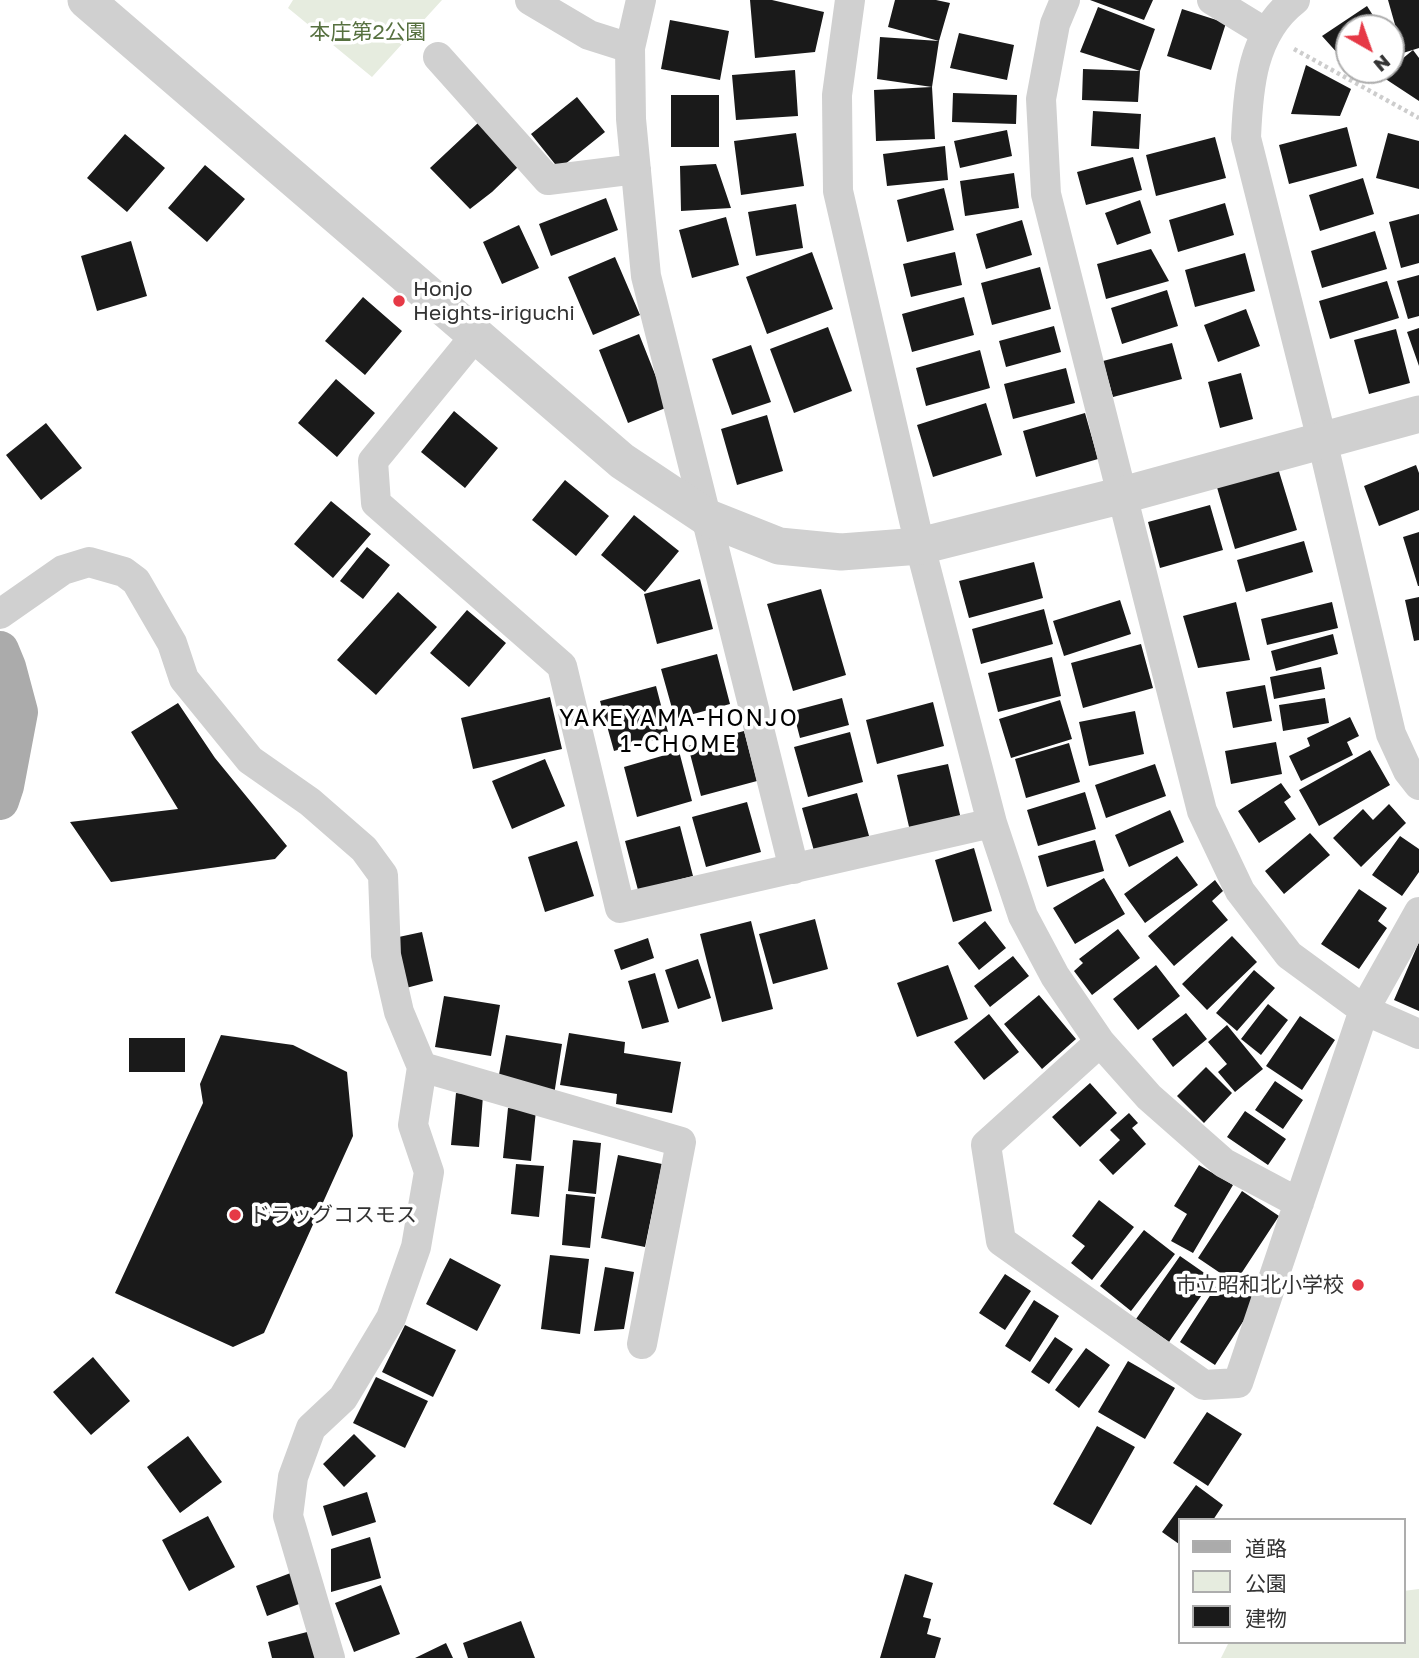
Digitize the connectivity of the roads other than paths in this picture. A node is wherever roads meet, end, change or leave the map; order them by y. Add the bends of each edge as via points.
1 (86, 0) edge
2 (530, 0) edge
3 (641, 0) edge
4 (850, 0) edge
5 (1065, 0) edge
6 (1212, 0) edge
7 (1295, 0) edge
8 (1266, 33) junction
9 (630, 48) junction
10 (438, 57) dead end
11 (636, 169) junction
12 (476, 335) junction
13 (1419, 414) edge
14 (1322, 440) junction
15 (1123, 495) junction
16 (706, 517) junction
17 (920, 546) junction
18 (0, 614) edge
19 (0, 650) edge
20 (1419, 785) edge
21 (0, 801) edge
22 (992, 824) junction
23 (794, 869) junction
24 (1419, 912) edge
25 (1364, 1010) junction
26 (1419, 1034) edge
27 (1100, 1042) junction
28 (422, 1067) junction
29 (1299, 1203) junction
30 (642, 1344) dead end
31 (330, 1658) edge

1 - 12 street
2 - 9 street via 589,36
3 - 9 street
4 - 17 street via 837,95 838,191
5 - 15 street via 1055,24 1041,99 1045,194
6 - 8 street
7 - 8 street
8 - 14 street via 1248,96 1246,138
9 - 11 street
10 - 11 street via 548,180
11 - 16 street via 646,276
12 - 16 street via 622,461
12 - 23 street via 373,461 376,503 562,666 620,908
13 - 14 street
14 - 15 street
14 - 20 street via 1391,733
15 - 17 street
15 - 25 street via 1202,811 1240,891 1289,955
16 - 17 street via 779,546 842,552
16 - 23 street
17 - 22 street
18 - 28 street via 63,570 89,562 124,572 136,581 172,643 184,679 250,760 310,802 364,849 383,875 386,956 399,1012
19 - 21 main road via 19,712
22 - 23 street
22 - 27 street via 1023,916 1055,976
24 - 25 street
25 - 26 street
25 - 29 street
27 - 29 street via 1149,1097 1224,1163
27 - 29 street via 986,1145 1001,1241 1204,1385 1238,1383
28 - 30 street via 681,1142
28 - 31 street via 413,1125 429,1172 416,1247 391,1318 343,1398 311,1428 293,1477 288,1516

